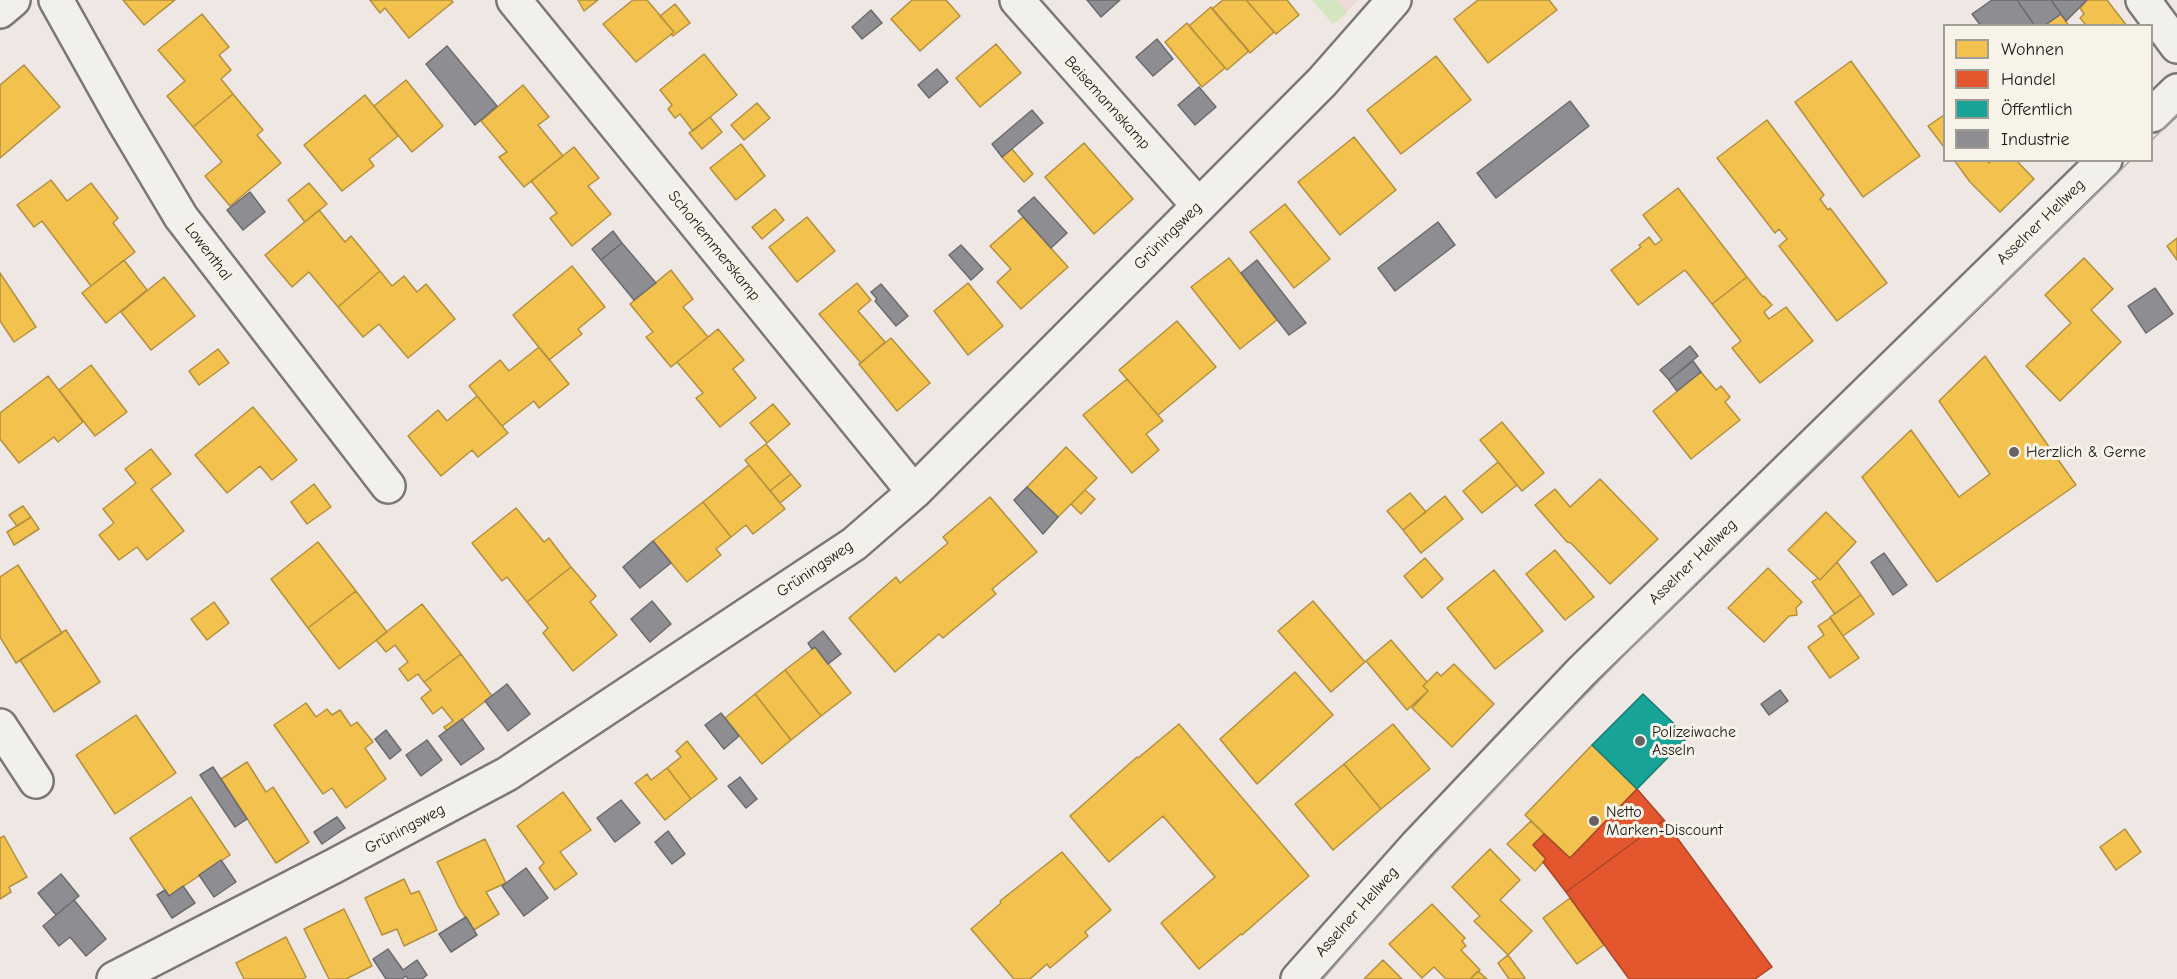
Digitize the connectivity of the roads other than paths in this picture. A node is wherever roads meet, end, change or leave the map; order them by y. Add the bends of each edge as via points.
1 (13, 0) edge
2 (56, 0) edge
3 (514, 0) edge
4 (1017, 0) edge
5 (1394, 0) edge
6 (2143, 0) edge
7 (0, 11) edge
8 (2177, 46) edge
9 (2177, 91) edge
10 (2153, 113) edge
11 (2103, 162) edge
12 (1199, 206) junction
13 (388, 486) dead end
14 (914, 492) junction
15 (0, 726) edge
16 (36, 781) dead end
17 (114, 979) edge
18 (1298, 979) edge

1 - 7 street
2 - 13 street, Lowenthal via 181,217
3 - 14 street, Schorlemmerskamp
4 - 12 street, Beisemannskamp
5 - 12 street, Grüningsweg via 1322,82
6 - 8 street
9 - 10 street
11 - 18 street, Asselner Hellweg via 1581,672 1417,845
12 - 14 street, Grüningsweg
14 - 17 street, Grüningsweg via 854,544 507,774
15 - 16 street

